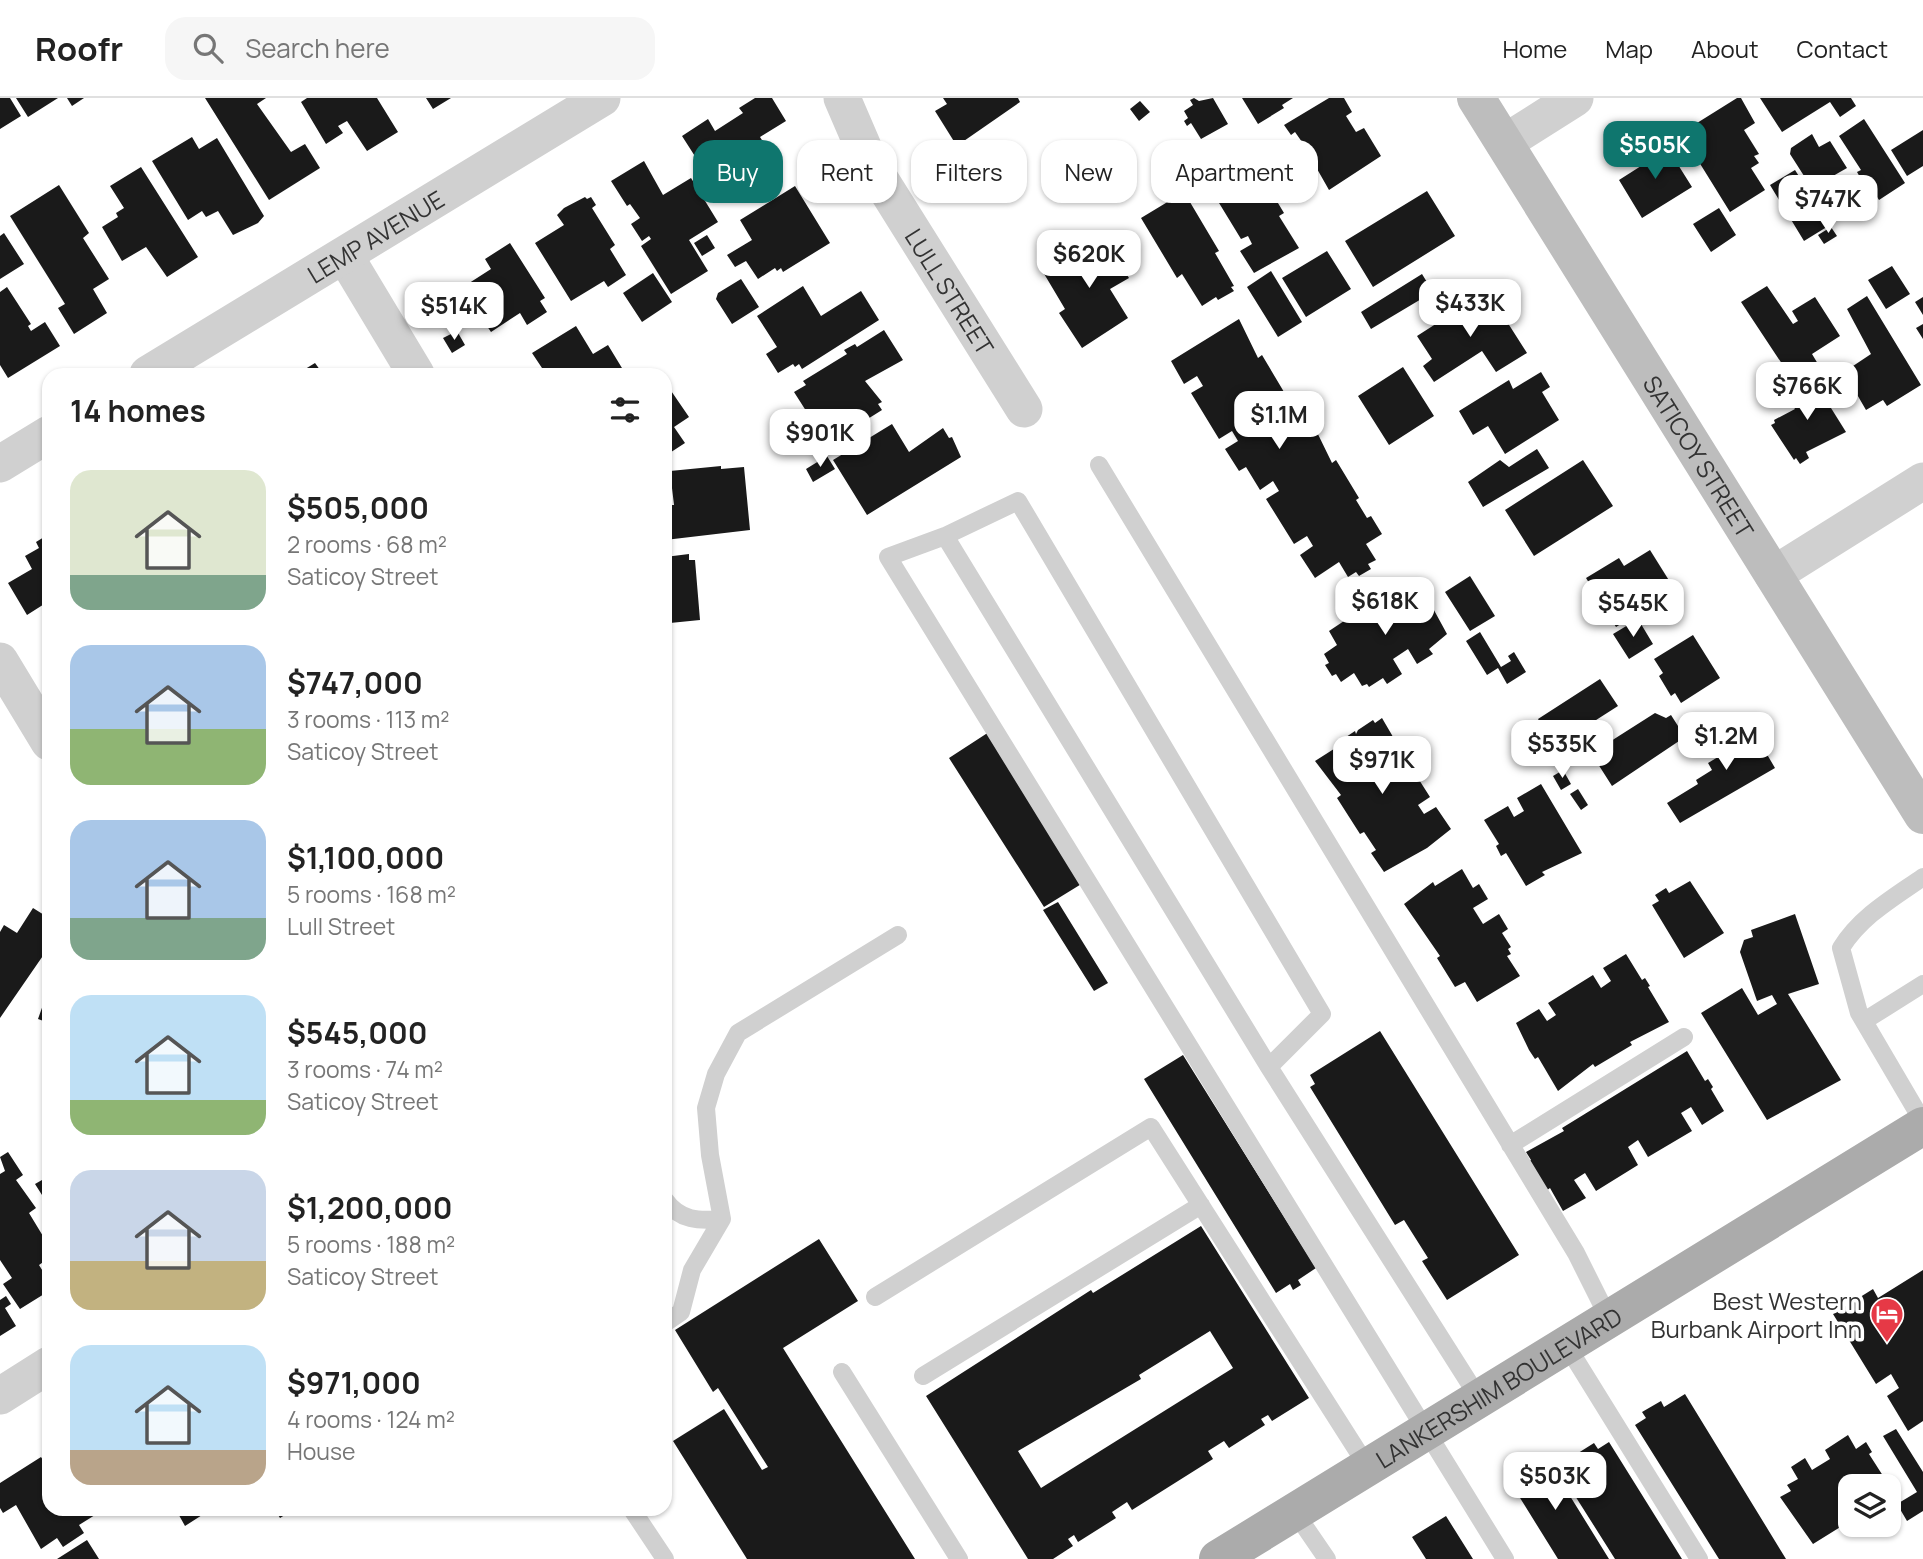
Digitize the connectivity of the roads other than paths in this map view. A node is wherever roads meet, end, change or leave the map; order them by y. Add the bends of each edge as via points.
1 (602, 98) edge
2 (842, 98) edge
3 (1476, 98) edge
4 (1575, 98) edge
5 (1504, 143) junction
6 (345, 256) junction
7 (158, 368) edge
8 (412, 368) edge
9 (1024, 409) dead end
10 (42, 438) edge
11 (0, 464) edge
12 (1099, 465) dead end
13 (1923, 481) edge
14 (945, 536) junction
15 (1773, 575) junction
16 (0, 661) edge
17 (42, 730) edge
18 (1918, 797) edge
19 (1923, 877) edge
20 (898, 935) dead end
21 (1923, 984) edge
22 (1864, 1021) junction
23 (1684, 1037) dead end
24 (1269, 1067) junction
25 (1923, 1124) edge
26 (1510, 1145) junction
27 (1201, 1205) junction
28 (672, 1209) edge
29 (722, 1219) junction
30 (876, 1297) dead end
31 (672, 1318) edge
32 (1609, 1319) junction
33 (1567, 1346) junction
34 (42, 1369) edge
35 (842, 1373) dead end
36 (923, 1376) dead end
37 (0, 1396) edge
38 (1480, 1400) junction
39 (1427, 1433) junction
40 (1367, 1466) junction
41 (1294, 1511) junction
42 (636, 1516) edge
43 (665, 1559) edge
44 (959, 1559) edge
45 (1218, 1559) edge
46 (1327, 1559) edge
47 (1505, 1559) edge
48 (1699, 1559) edge

1 - 6 street, LEMP AVENUE
2 - 9 street, LULL STREET via 870,163
3 - 5 main road, SATICOY STREET
4 - 5 street
5 - 15 main road, SATICOY STREET
6 - 7 street, LEMP AVENUE
6 - 8 street
10 - 11 street
12 - 26 lane
13 - 15 street
14 - 24 lane
14 - 24 lane via 1018,501 1322,1014
14 - 39 lane via 888,557
15 - 18 main road, SATICOY STREET
16 - 17 street
19 - 22 lane via 1871,913 1842,948
20 - 29 lane via 738,1033 716,1074 706,1108
21 - 22 lane
22 - 25 lane
23 - 26 lane
24 - 38 lane
25 - 32 main road, LANKERSHIM BOULEVARD
26 - 32 lane via 1576,1252
27 - 30 lane via 1151,1127
27 - 36 lane
27 - 40 lane
28 - 29 lane via 695,1222
29 - 31 lane via 692,1270 681,1312
32 - 33 main road, LANKERSHIM BOULEVARD
33 - 38 main road, LANKERSHIM BOULEVARD
33 - 48 lane
34 - 37 street
35 - 44 lane
38 - 39 main road, LANKERSHIM BOULEVARD
39 - 40 main road, LANKERSHIM BOULEVARD
39 - 47 lane
40 - 41 main road, LANKERSHIM BOULEVARD
41 - 45 main road, LANKERSHIM BOULEVARD
41 - 46 lane
42 - 43 lane

